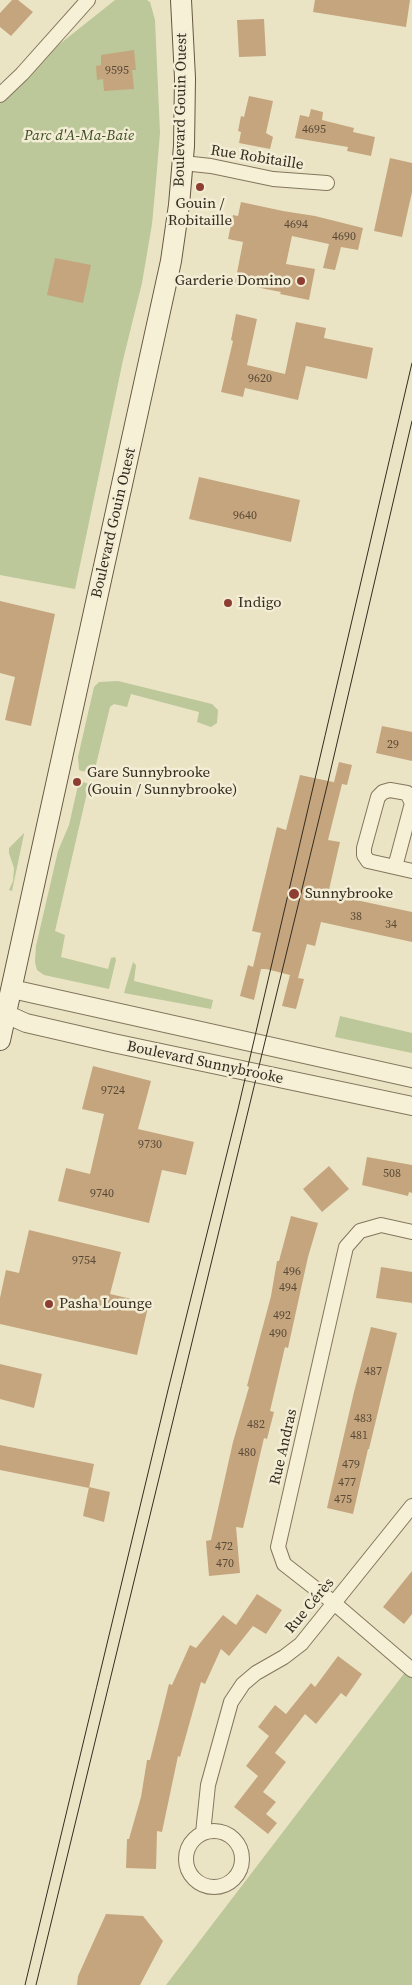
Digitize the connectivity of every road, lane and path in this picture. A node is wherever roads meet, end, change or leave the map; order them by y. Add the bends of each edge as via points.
1 (88, 0) edge
2 (181, 0) edge
3 (0, 95) edge
4 (183, 164) junction
5 (327, 183) dead end
6 (395, 867) junction
7 (412, 871) edge
8 (6, 988) edge
9 (3, 1013) edge
10 (0, 1040) edge
11 (412, 1078) edge
12 (412, 1106) edge
13 (412, 1232) edge
14 (412, 1506) edge
15 (334, 1603) junction
16 (412, 1670) edge
17 (203, 1833) junction

1 - 3 street
2 - 4 main road, Boulevard Gouin Ouest via 185,78
4 - 5 street, Rue Robitaille via 211,166 272,180
4 - 8 main road, Boulevard Gouin Ouest via 164,300
6 - 6 street via 368,861 364,855 378,797 390,790 407,793 412,803
6 - 7 street
8 - 9 main road, Boulevard Gouin Ouest
8 - 11 street, Boulevard Sunnybrooke
9 - 10 main road, Boulevard Gouin Ouest
9 - 12 street, Boulevard Sunnybrooke via 26,1023 106,1042
13 - 15 street, Rue Andras via 381,1225 360,1231 346,1248 278,1547 284,1564
14 - 15 street, Rue Cérès
15 - 16 street, Rue Andras
15 - 17 street, Rue Cérès via 301,1644 284,1658 256,1673 243,1684 231,1702 208,1785
17 - 17 street via 189,1846 186,1855 190,1873 204,1885 222,1886 231,1882 241,1867 236,1841 220,1832

